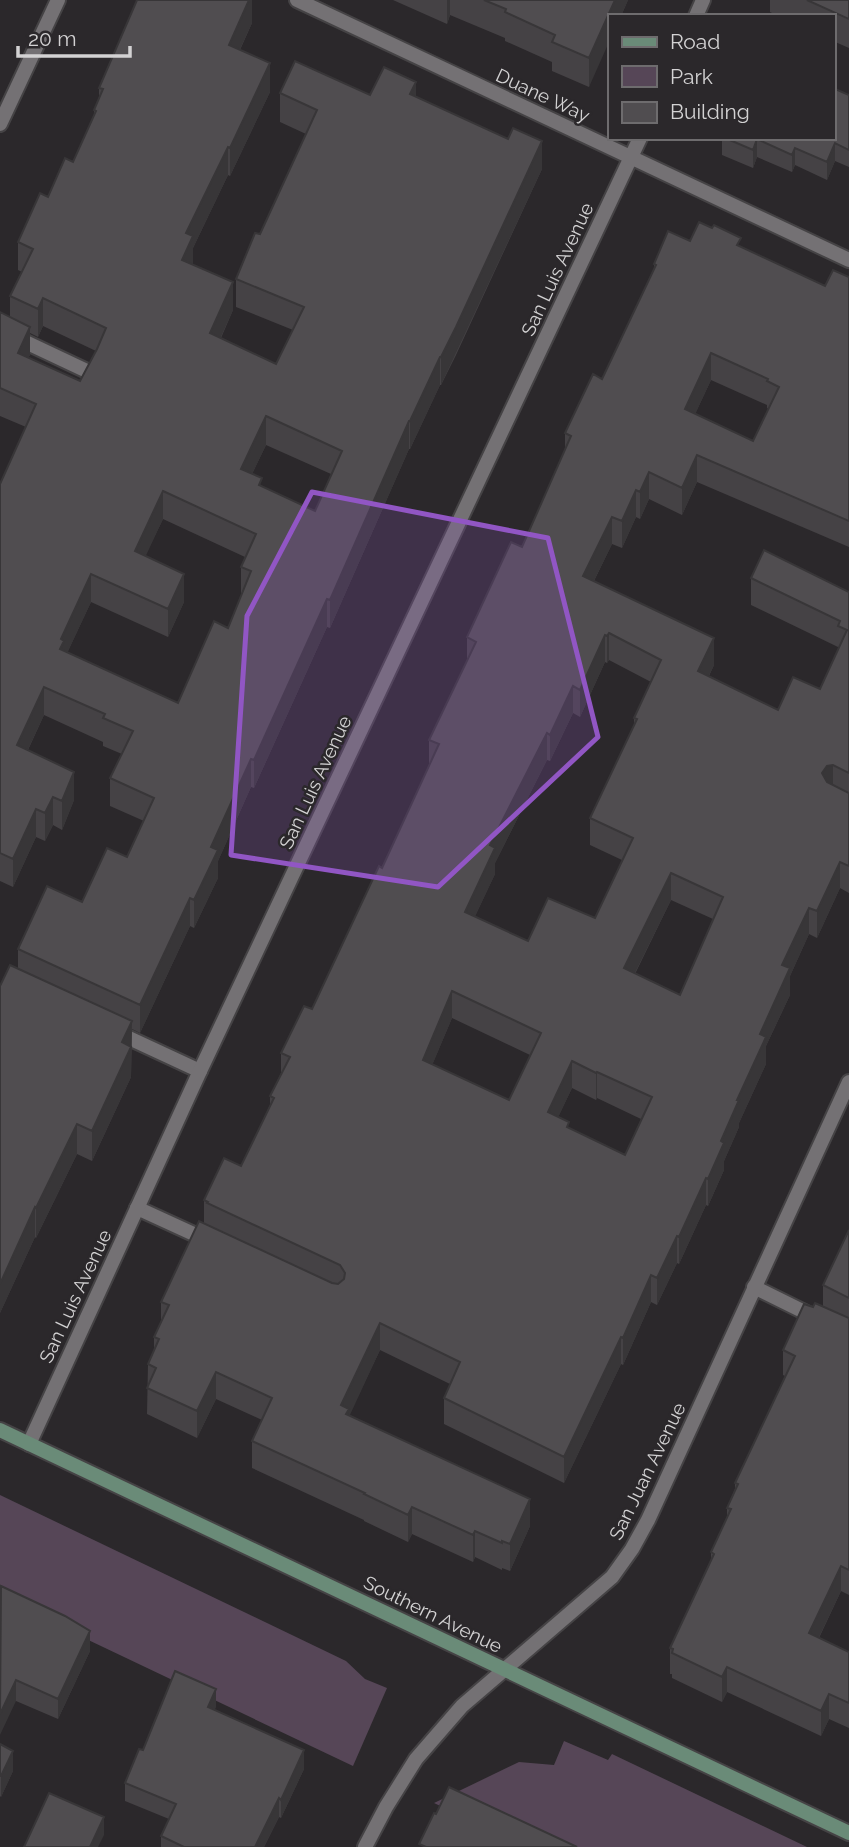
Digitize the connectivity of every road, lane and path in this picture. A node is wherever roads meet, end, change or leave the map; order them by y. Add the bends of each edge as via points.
1 (58, 0) edge
2 (297, 0) edge
3 (0, 124) edge
4 (639, 140) edge
5 (631, 158) junction
6 (849, 260) edge
7 (0, 330) edge
8 (89, 372) edge
9 (109, 1029) edge
10 (200, 1071) junction
11 (849, 1082) edge
12 (137, 1208) junction
13 (224, 1248) edge
14 (754, 1287) junction
15 (849, 1334) edge
16 (0, 1430) edge
17 (29, 1444) junction
18 (504, 1669) junction
19 (849, 1833) edge
20 (365, 1847) edge

1 - 3 street
2 - 5 street, Duane Way
4 - 5 street, San Luis Avenue
5 - 6 street, Duane Way
5 - 10 street, San Luis Avenue
7 - 8 street
9 - 10 street
10 - 12 street, San Luis Avenue
11 - 14 street, San Juan Avenue
12 - 13 street
12 - 17 street, San Luis Avenue
14 - 15 street
14 - 18 street, San Juan Avenue via 632,1549 612,1577
16 - 17 street, Southern Avenue
17 - 18 street, Southern Avenue
18 - 19 street, Southern Avenue
18 - 20 street, San Juan Avenue via 462,1706 416,1759

